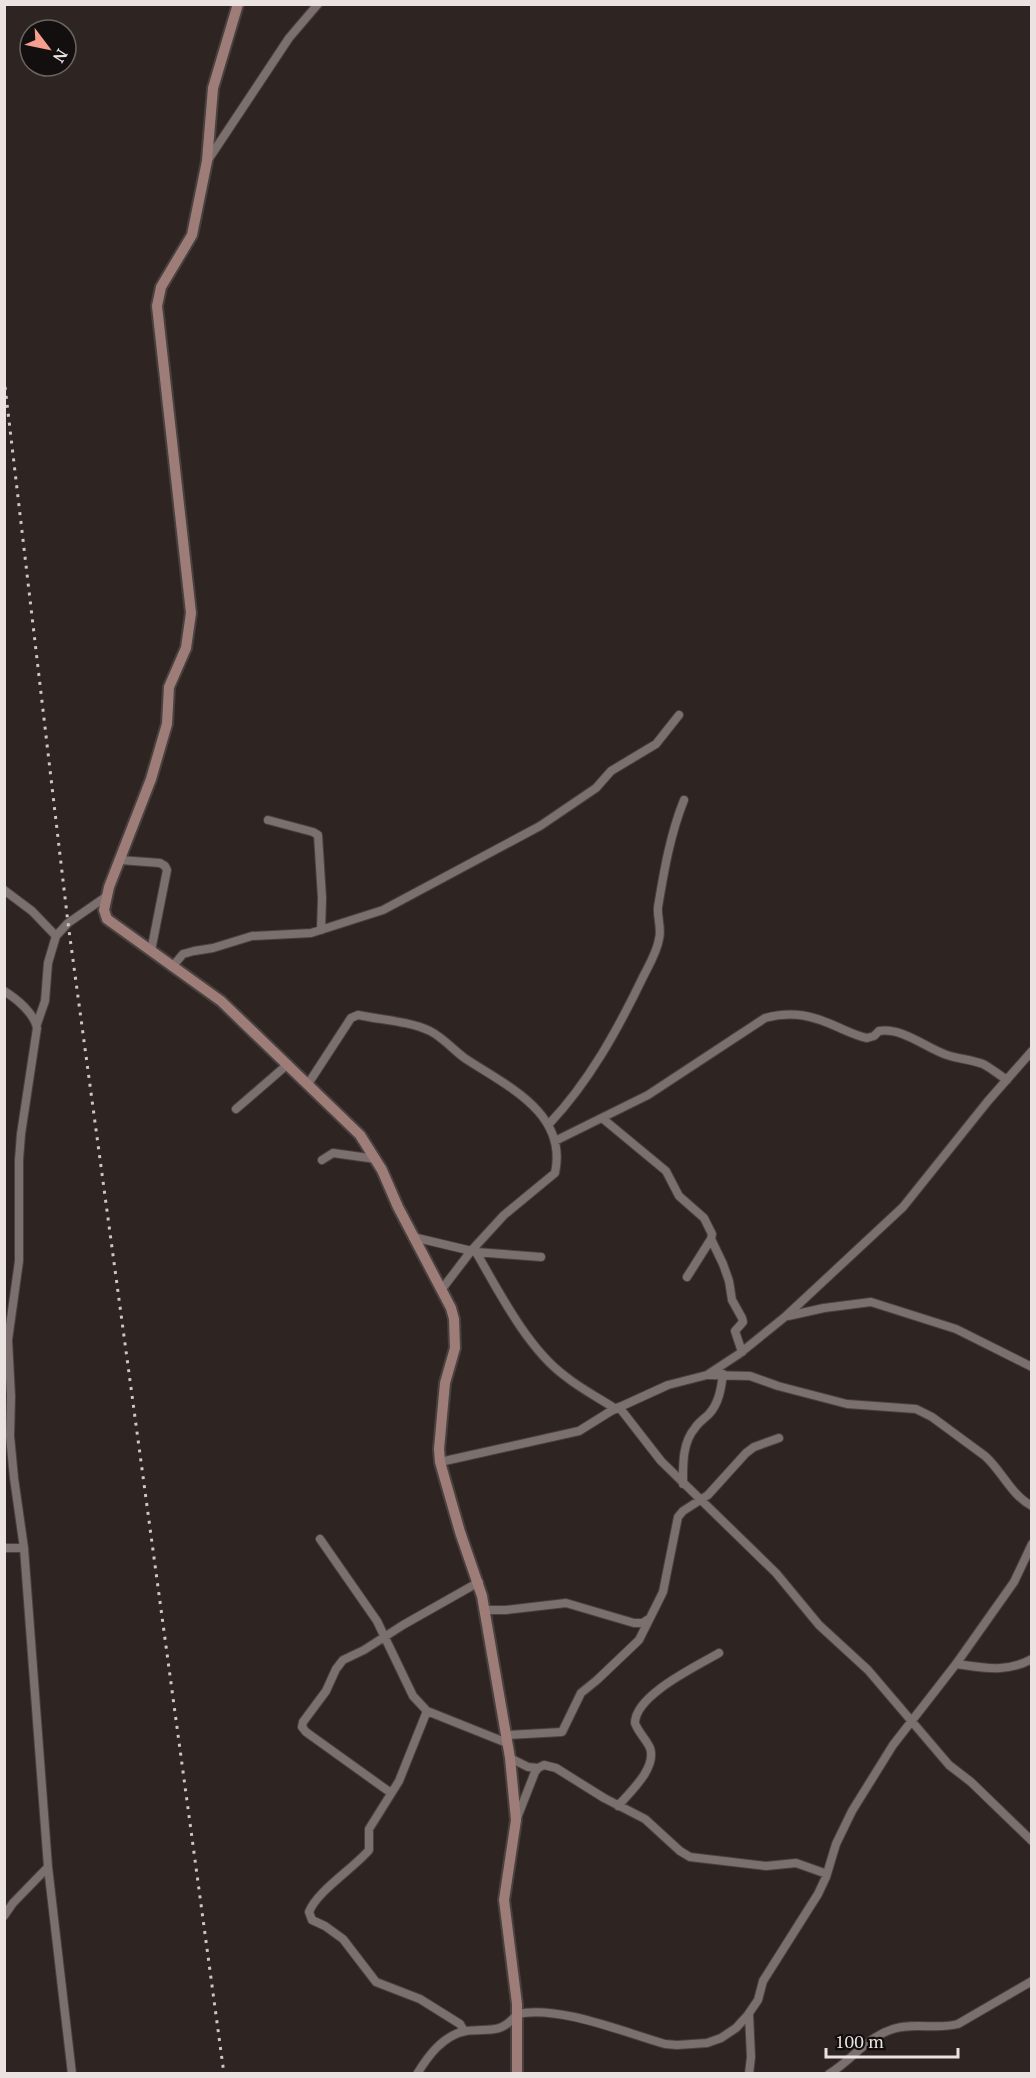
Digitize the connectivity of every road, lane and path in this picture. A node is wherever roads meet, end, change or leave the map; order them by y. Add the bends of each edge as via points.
1 (238, 4) edge
2 (318, 4) edge
3 (207, 161) junction
4 (679, 715) dead end
5 (684, 800) dead end
6 (268, 820) dead end
7 (120, 860) junction
8 (4, 890) edge
9 (107, 896) junction
10 (321, 930) junction
11 (56, 936) junction
12 (151, 951) junction
13 (172, 967) junction
14 (4, 991) edge
15 (36, 1024) junction
16 (1032, 1051) edge
17 (288, 1064) junction
18 (1007, 1080) junction
19 (308, 1084) junction
20 (236, 1109) dead end
21 (602, 1118) junction
22 (549, 1124) junction
23 (555, 1141) junction
24 (376, 1159) junction
25 (322, 1160) dead end
26 (413, 1237) junction
27 (711, 1239) junction
28 (474, 1252) junction
29 (541, 1257) dead end
30 (687, 1277) dead end
31 (442, 1289) junction
32 (786, 1317) junction
33 (742, 1352) junction
34 (1032, 1367) edge
35 (723, 1374) junction
36 (707, 1375) junction
37 (8, 1394) edge
38 (617, 1408) junction
39 (779, 1438) dead end
40 (440, 1462) junction
41 (683, 1484) junction
42 (701, 1500) junction
43 (1032, 1506) edge
44 (320, 1539) dead end
45 (1032, 1544) edge
46 (4, 1548) edge
47 (24, 1548) junction
48 (479, 1582) junction
49 (485, 1610) junction
50 (647, 1620) junction
51 (385, 1638) junction
52 (719, 1653) dead end
53 (1032, 1659) edge
54 (956, 1664) junction
55 (427, 1711) junction
56 (912, 1720) junction
57 (506, 1739) junction
58 (510, 1758) junction
59 (538, 1768) junction
60 (391, 1794) junction
61 (618, 1806) junction
62 (516, 1820) junction
63 (1032, 1841) edge
64 (48, 1867) junction
65 (827, 1874) junction
66 (5, 1914) edge
67 (1032, 1981) edge
68 (749, 2013) junction
69 (517, 2014) junction
70 (464, 2031) junction
71 (72, 2073) edge
72 (417, 2073) edge
73 (517, 2073) edge
74 (749, 2073) edge
75 (829, 2073) edge

1 - 3 street via 213,88
2 - 3 street via 289,38
3 - 7 street via 192,235 161,287 157,306 190,625 182,660 169,687 168,718 151,779
4 - 10 street via 656,744 611,771 596,788 540,826 382,910
5 - 22 street via 670,839 658,909 660,939 622,1019 585,1081
6 - 10 street via 318,835
7 - 9 street
7 - 12 street via 160,863 167,870
8 - 11 street
9 - 11 street
9 - 12 street via 107,919
10 - 13 street via 252,936 183,954
11 - 15 street via 48,963 45,1001
12 - 13 street
13 - 17 street via 221,1001
14 - 15 street via 18,1001
15 - 37 street via 21,1134 19,1261 8,1340
16 - 18 street
17 - 19 street
17 - 20 street
18 - 21 street via 985,1065 950,1056 896,1033 884,1030 867,1038 859,1037 790,1013 765,1018 648,1095
18 - 32 street via 903,1207
19 - 22 street via 351,1018 358,1015 429,1031 501,1079
19 - 24 street via 360,1136
21 - 23 street
21 - 27 street via 666,1171 679,1196 704,1218
22 - 23 street
23 - 28 street via 553,1177 504,1215
24 - 25 street via 333,1153
24 - 26 street
26 - 28 street
26 - 31 street
27 - 30 street
27 - 33 street via 742,1318 735,1331
28 - 29 street
28 - 31 street
28 - 38 street via 518,1322 552,1364 564,1376
31 - 40 street via 456,1334 445,1383
32 - 33 street
32 - 34 street via 871,1302 956,1329
33 - 36 street
35 - 36 street
35 - 41 street via 716,1406 694,1428 684,1452
35 - 43 street via 750,1376 847,1404 924,1412 993,1463 1021,1501
36 - 38 street via 668,1385
37 - 47 street
38 - 40 street via 579,1431
38 - 41 street
39 - 42 street via 746,1454
40 - 48 street
41 - 42 street
42 - 50 street via 678,1517 663,1592
42 - 56 street via 776,1573 819,1624 853,1654
44 - 51 street
45 - 54 street via 1014,1582
46 - 47 street
47 - 64 street
48 - 49 street
48 - 51 street
49 - 50 street via 567,1603 634,1623
49 - 57 street
50 - 57 street via 635,1645 579,1695 562,1732
51 - 55 street via 407,1688
51 - 60 street via 339,1664 331,1684 302,1727
52 - 61 street via 657,1691 638,1710 635,1723 651,1758
53 - 54 street via 993,1670
54 - 56 street
55 - 57 street
55 - 60 street
56 - 63 street via 949,1765
56 - 65 street via 852,1811
57 - 58 street
58 - 59 street
58 - 62 street
59 - 61 street via 556,1768
59 - 62 street
60 - 70 street via 369,1829 369,1850 312,1905 310,1916 343,1939 376,1982 420,1998 460,2024
61 - 65 street via 652,1823 690,1857 766,1866 796,1863
62 - 69 street via 504,1900
64 - 66 street
64 - 71 street
65 - 68 street via 763,1981 758,2000
67 - 75 street via 958,2024 946,2028 919,2025 893,2029 873,2038
68 - 69 street via 721,2038 677,2045 565,2014
68 - 74 street
69 - 70 street via 502,2028
69 - 73 street
70 - 72 street via 440,2044

